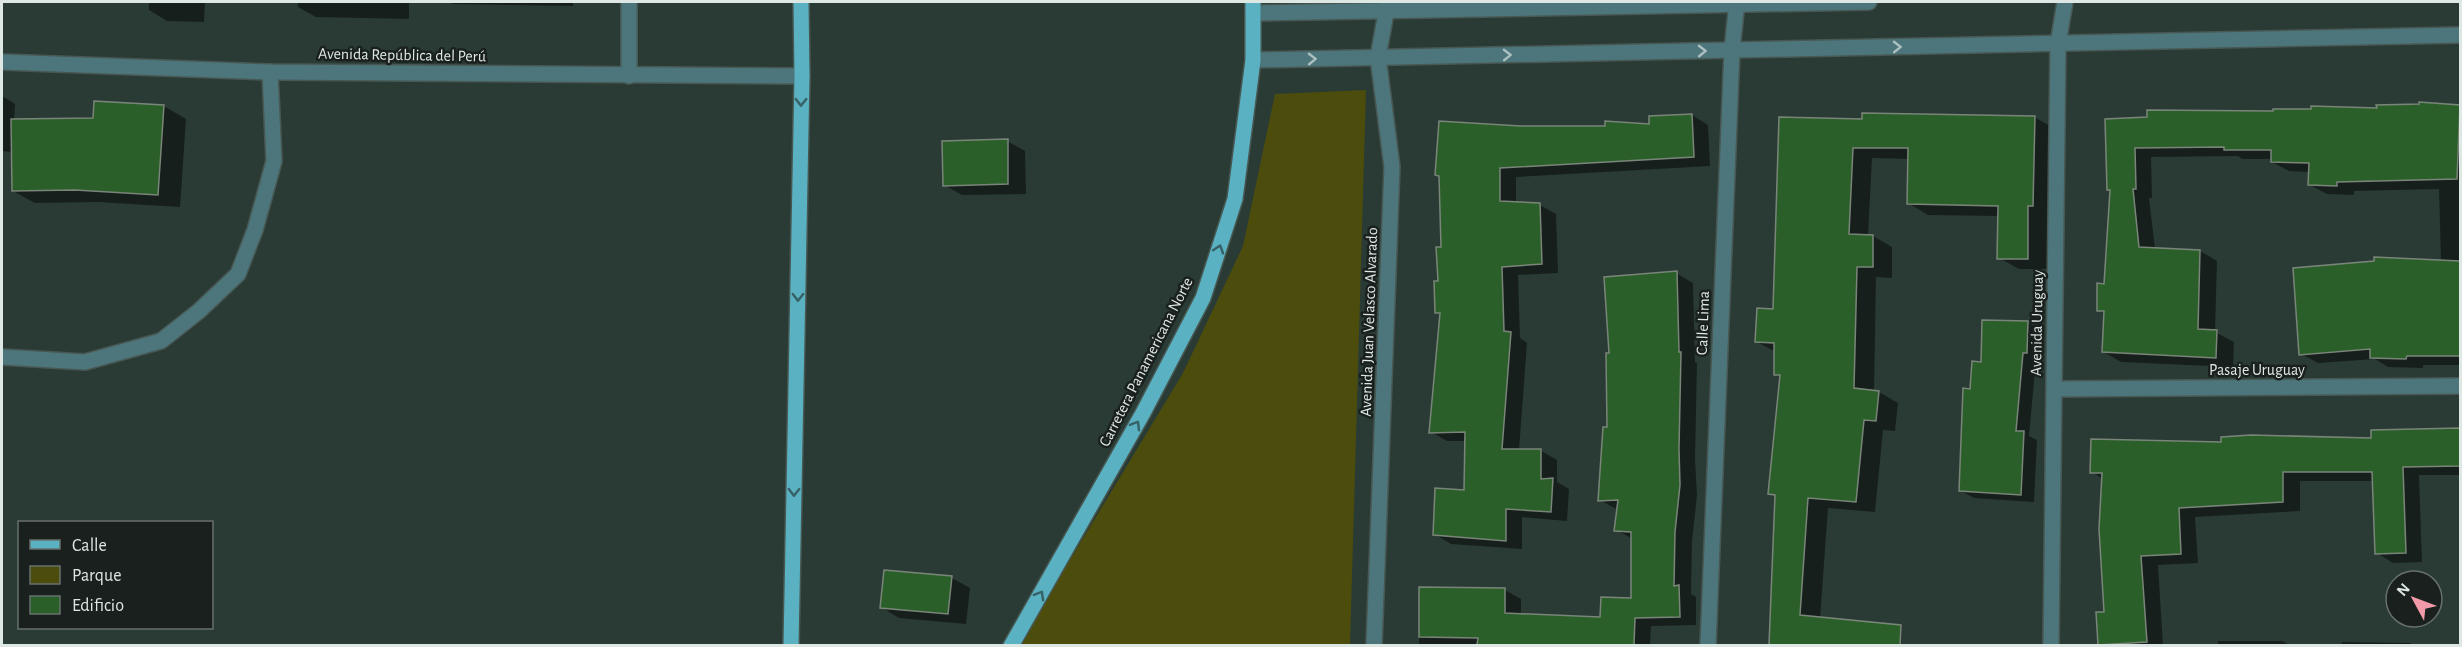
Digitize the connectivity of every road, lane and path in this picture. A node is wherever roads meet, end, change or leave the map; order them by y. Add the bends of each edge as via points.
1 (629, 2) edge
2 (801, 2) edge
3 (1869, 2) edge
4 (2065, 2) edge
5 (1737, 3) edge
6 (1388, 6) edge
7 (1253, 7) edge
8 (2460, 35) edge
9 (2058, 44) junction
10 (1732, 50) junction
11 (1378, 57) junction
12 (1253, 60) junction
13 (2, 62) edge
14 (270, 72) junction
15 (629, 76) junction
16 (802, 76) junction
17 (2, 357) edge
18 (2460, 386) edge
19 (2054, 389) junction
20 (791, 645) edge
21 (1011, 645) edge
22 (1374, 645) edge
23 (1708, 645) edge
24 (2051, 645) edge

1 - 15 street
2 - 16 main road
3 - 5 street
4 - 9 street, Avenida Uruguay
5 - 6 street
5 - 10 street, Calle Lima
6 - 7 street
6 - 11 street, Avenida Juan Velasco Alvarado
7 - 12 main road, Carretera Panamericana Norte
8 - 9 street
10 -> 9 street
9 - 19 street, Avenida Uruguay
11 -> 10 street
10 - 23 street, Calle Lima
12 -> 11 street
11 - 22 street, Avenida Juan Velasco Alvarado via 1392,167
21 -> 12 main road, Carretera Panamericana Norte via 1143,413 1203,298 1235,199
13 - 14 street, Avenida República del Perú
14 - 15 street, Avenida República del Perú
14 - 17 street via 274,161 238,274 161,341 85,362
15 - 16 street, Avenida República del Perú
16 -> 20 main road
18 - 19 street, Pasaje Uruguay
19 - 24 street, Avenida Uruguay

